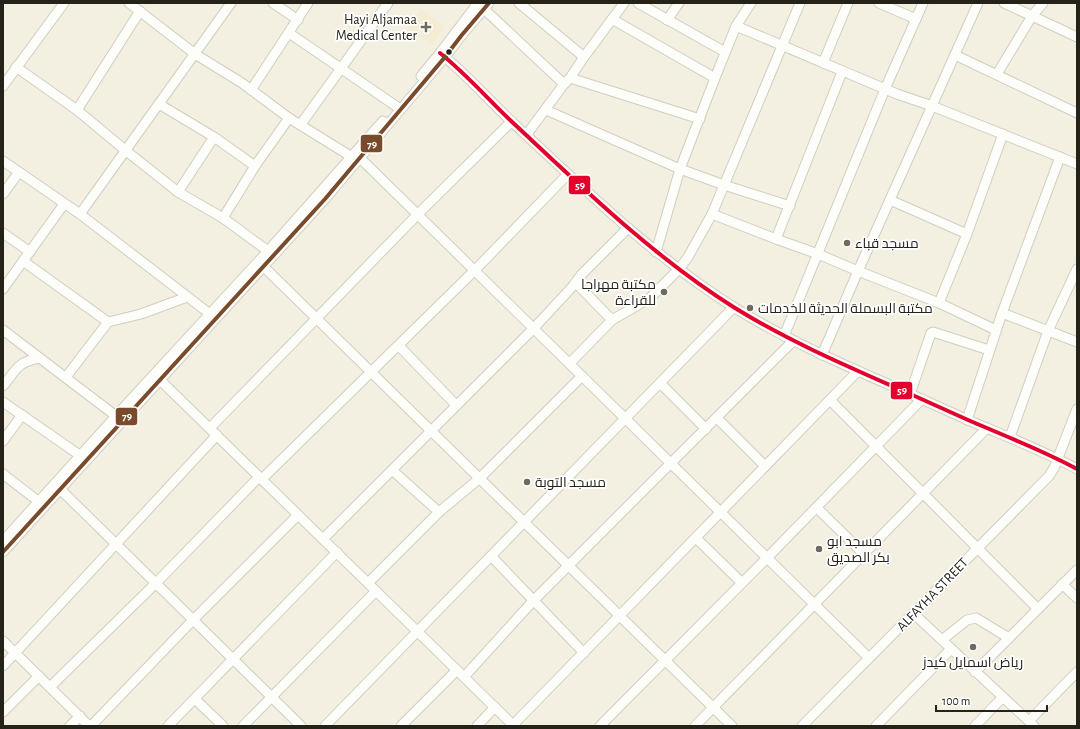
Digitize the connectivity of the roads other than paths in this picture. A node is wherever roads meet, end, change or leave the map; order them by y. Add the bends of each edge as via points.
1 (64, 3) edge
2 (130, 3) edge
3 (231, 3) edge
4 (273, 3) edge
5 (308, 3) edge
6 (388, 3) edge
7 (519, 3) edge
8 (638, 3) edge
9 (679, 3) edge
10 (751, 3) edge
11 (800, 3) edge
12 (848, 3) edge
13 (880, 3) edge
14 (923, 3) edge
15 (978, 3) edge
16 (1004, 3) edge
17 (1043, 3) edge
18 (621, 4) edge
19 (484, 5) edge
20 (140, 11) junction
21 (1032, 16) junction
22 (612, 19) junction
23 (916, 19) junction
24 (298, 20) junction
25 (667, 20) junction
26 (736, 26) junction
27 (289, 33) junction
28 (1077, 37) edge
29 (782, 46) junction
30 (725, 52) junction
31 (195, 54) junction
32 (954, 55) junction
33 (443, 56) junction
34 (584, 57) junction
35 (823, 63) junction
36 (16, 68) junction
37 (341, 68) junction
38 (842, 72) junction
39 (998, 74) junction
40 (715, 78) junction
41 (567, 81) junction
42 (3, 86) edge
43 (885, 89) junction
44 (251, 90) junction
45 (159, 104) junction
46 (396, 106) junction
47 (932, 106) junction
48 (77, 110) junction
49 (546, 110) junction
50 (1077, 113) edge
51 (289, 118) junction
52 (700, 119) junction
53 (512, 121) junction
54 (301, 124) junction
55 (527, 134) junction
56 (1003, 134) junction
57 (214, 137) junction
58 (125, 150) junction
59 (356, 157) junction
60 (1060, 157) junction
61 (3, 160) edge
62 (1077, 164) edge
63 (256, 166) junction
64 (680, 169) junction
65 (19, 172) junction
66 (568, 174) junction
67 (724, 185) junction
68 (178, 192) junction
69 (3, 194) edge
70 (890, 200) junction
71 (64, 204) junction
72 (790, 206) junction
73 (80, 214) junction
74 (418, 214) junction
75 (712, 214) junction
76 (223, 218) junction
77 (628, 228) junction
78 (3, 233) edge
79 (967, 234) junction
80 (776, 239) junction
81 (30, 252) junction
82 (268, 252) junction
83 (656, 252) junction
84 (818, 254) junction
85 (23, 261) junction
86 (263, 266) junction
87 (679, 269) junction
88 (1077, 269) edge
89 (475, 270) junction
90 (858, 271) junction
91 (576, 283) junction
92 (3, 289) edge
93 (187, 297) junction
94 (939, 303) junction
95 (734, 307) junction
96 (1002, 312) junction
97 (210, 314) junction
98 (317, 319) junction
99 (612, 320) junction
100 (108, 322) junction
101 (534, 328) junction
102 (3, 330) edge
103 (996, 330) junction
104 (1048, 331) junction
105 (784, 336) junction
106 (793, 341) junction
107 (1077, 342) edge
108 (399, 346) junction
109 (989, 350) junction
110 (822, 355) junction
111 (40, 358) junction
112 (570, 363) junction
113 (858, 371) junction
114 (371, 372) junction
115 (582, 376) junction
116 (66, 377) junction
117 (157, 377) junction
118 (660, 383) junction
119 (3, 386) edge
120 (910, 394) junction
121 (922, 399) junction
122 (830, 400) junction
123 (3, 402) edge
124 (456, 404) junction
125 (1077, 409) edge
126 (22, 415) junction
127 (116, 416) junction
128 (625, 418) junction
129 (717, 418) junction
130 (967, 420) junction
131 (210, 428) junction
132 (987, 428) junction
133 (706, 429) junction
134 (431, 431) junction
135 (217, 435) junction
136 (1010, 437) junction
137 (3, 441) edge
138 (876, 447) junction
139 (81, 456) junction
140 (1058, 458) junction
141 (672, 464) junction
142 (765, 466) junction
143 (1077, 469) edge
144 (392, 470) junction
145 (3, 474) edge
146 (260, 478) junction
147 (480, 478) junction
148 (60, 489) junction
149 (922, 494) junction
150 (38, 501) junction
151 (816, 508) junction
152 (439, 512) junction
153 (721, 512) junction
154 (298, 515) junction
155 (524, 522) junction
156 (696, 538) junction
157 (323, 539) junction
158 (3, 541) edge
159 (117, 544) junction
160 (976, 548) junction
161 (3, 552) edge
162 (337, 552) junction
163 (864, 554) junction
164 (490, 556) junction
165 (767, 558) junction
166 (568, 565) junction
167 (1077, 570) edge
168 (368, 583) junction
169 (742, 583) junction
170 (156, 584) junction
171 (1062, 584) junction
172 (376, 591) junction
173 (1077, 598) edge
174 (533, 601) junction
175 (815, 604) junction
176 (1038, 609) junction
177 (913, 613) junction
178 (620, 616) junction
179 (193, 620) junction
180 (417, 631) junction
181 (1009, 638) junction
182 (942, 640) junction
183 (3, 641) edge
184 (951, 649) junction
185 (16, 653) junction
186 (584, 653) junction
187 (869, 658) junction
188 (232, 659) junction
189 (665, 660) junction
190 (3, 666) edge
191 (975, 672) junction
192 (1077, 672) edge
193 (460, 674) junction
194 (39, 676) junction
195 (50, 687) junction
196 (272, 697) junction
197 (1003, 697) junction
198 (195, 699) junction
199 (495, 707) junction
200 (713, 707) junction
201 (3, 712) edge
202 (80, 716) junction
203 (1032, 723) edge
204 (70, 726) edge
205 (90, 726) edge
206 (168, 726) edge
207 (223, 726) edge
208 (243, 726) edge
209 (301, 726) edge
210 (325, 726) edge
211 (401, 726) edge
212 (477, 726) edge
213 (514, 726) edge
214 (600, 726) edge
215 (695, 726) edge
216 (732, 726) edge
217 (802, 726) edge
218 (876, 726) edge
219 (975, 726) edge

1 - 36 street
2 - 20 street
3 - 31 street
4 - 24 street
5 - 24 street
6 - 37 street
7 - 34 street
8 - 25 street
9 - 25 street
10 - 26 street
11 - 29 street
12 - 35 street
13 - 23 street
14 - 23 street
15 - 32 street
16 - 21 street
17 - 21 street
18 - 22 street
19 - 33 street
19 - 41 street
20 - 31 street
20 - 48 street
21 - 28 street
21 - 39 street
22 - 34 street
22 - 40 street
23 - 43 street
24 - 27 street
25 - 30 street
26 - 29 street
26 - 30 street
27 - 37 street
27 - 44 street
29 - 35 street
29 - 67 street
30 - 40 street
31 - 44 street
31 - 45 street
32 - 39 street
32 - 47 street
33 - 46 street
33 - 53 street
33 - 59 street
34 - 41 street
35 - 38 street
36 - 42 street
36 - 48 street
37 - 46 street
37 - 54 street
38 - 43 street
38 - 72 street
39 - 50 street
40 - 52 street
41 - 49 street
41 - 52 street
43 - 47 street
43 - 84 street
44 - 51 street
45 - 57 street
45 - 58 street
46 - 59 street
47 - 56 street
47 - 70 street
48 - 58 street
49 - 55 street
49 - 64 street
51 - 54 street
51 - 63 street
52 - 64 street
53 - 55 street
53 - 74 street
54 - 59 street
55 - 66 street
56 - 60 street
56 - 79 street
57 - 63 street
57 - 68 street
58 - 68 street
58 - 73 street
59 - 74 street
59 - 82 street
59 - 86 street
60 - 62 street
60 - 96 street
61 - 65 street
63 - 76 street
64 - 67 street
64 - 83 street
65 - 69 street
65 - 71 street
66 - 77 street
66 - 89 street
67 - 72 street
67 - 75 street
68 - 76 street
70 - 79 street
70 - 90 street
71 - 73 street
71 - 81 street
72 - 80 street
73 - 93 street
74 - 89 street
74 - 98 street
75 - 80 street
75 - 87 street via 700,238
76 - 82 street
77 - 83 street
77 - 91 street
78 - 81 street
79 - 94 street
80 - 84 street
81 - 85 street
82 - 97 street
83 - 87 street
84 - 90 street
84 - 105 street
85 - 92 street
85 - 100 street
86 - 98 street
86 - 117 street
87 - 95 street
87 - 99 street via 650,298
88 - 104 street
89 - 101 street
89 - 108 street
90 - 94 street
90 - 110 street
91 - 99 street
91 - 101 street
93 - 97 street
93 - 100 street via 141,314
94 - 103 street
95 - 105 street
95 - 118 street
96 - 103 street
96 - 104 street
97 - 117 street
98 - 114 street
98 - 131 street
99 - 112 street
100 - 116 street
101 - 112 street
101 - 124 street
102 - 111 street
103 - 109 street
104 - 107 street
104 - 136 street
105 - 106 street
106 - 110 street
106 - 129 street
108 - 114 street
108 - 124 street
109 - 120 street via 931,333
109 - 130 street
110 - 113 street
111 - 116 street
111 - 119 street via 20,364
112 - 115 street
113 - 120 street
113 - 122 street
114 - 134 street
114 - 146 street
115 - 128 street
115 - 147 street
116 - 127 street
117 - 127 street
117 - 131 street
117 - 148 street
118 - 128 street
118 - 133 street
120 - 121 street
121 - 130 street
121 - 138 street
122 - 138 street
122 - 142 street
123 - 126 street
124 - 134 street
125 - 140 street, ALFAYHA STREET
126 - 137 street
126 - 139 street
127 - 139 street
128 - 141 street
128 - 155 street
129 - 133 street
129 - 142 street
130 - 132 street
131 - 135 street
132 - 136 street
132 - 149 street
133 - 141 street
134 - 144 street
134 - 147 street
135 - 146 street
135 - 159 street
136 - 140 street
138 - 149 street
138 - 151 street
139 - 150 street
140 - 143 street
140 - 160 street, ALFAYHA STREET via 1045,481
141 - 153 street
141 - 166 street
142 - 153 street
144 - 152 street
144 - 157 street
145 - 150 street
146 - 154 street
146 - 170 street
147 - 152 street
147 - 155 street
148 - 159 street
148 - 161 street
149 - 160 street
149 - 163 street
150 - 158 street
151 - 163 street
151 - 165 street
152 - 168 street
153 - 156 street
153 - 165 street
154 - 157 street
154 - 179 street
155 - 164 street
155 - 166 street
156 - 169 street
156 - 178 street
157 - 162 street
159 - 170 street
159 - 185 street
160 - 176 street
160 - 177 street, ALFAYHA STREET
162 - 168 street
162 - 188 street
163 - 175 street
164 - 174 street
164 - 180 street
165 - 169 street
165 - 175 street
166 - 174 street
166 - 178 street
167 - 171 street
168 - 172 street
169 - 189 street
170 - 179 street
170 - 195 street
171 - 173 street
171 - 176 street
172 - 180 street
172 - 196 street
174 - 186 street
174 - 193 street
175 - 187 street
175 - 200 street
176 - 181 street
177 - 182 street
177 - 187 street, ALFAYHA STREET
178 - 186 street
178 - 189 street
179 - 188 street
179 - 205 street
180 - 193 street
180 - 210 street
181 - 182 street via 976,618 967,620
181 - 191 street
182 - 184 street
183 - 185 street
184 - 191 street
184 - 218 street
185 - 190 street
185 - 194 street
186 - 213 street
187 - 217 street, ALFAYHA STREET
188 - 196 street
188 - 198 street
189 - 200 street
189 - 214 street
191 - 197 street
192 - 203 street
193 - 199 street
193 - 211 street
194 - 195 street
194 - 201 street
195 - 202 street
196 - 208 street
196 - 209 street
197 - 203 street
197 - 219 street
198 - 206 street
198 - 207 street
199 - 212 street
199 - 213 street
200 - 215 street
200 - 216 street
202 - 204 street
202 - 205 street

